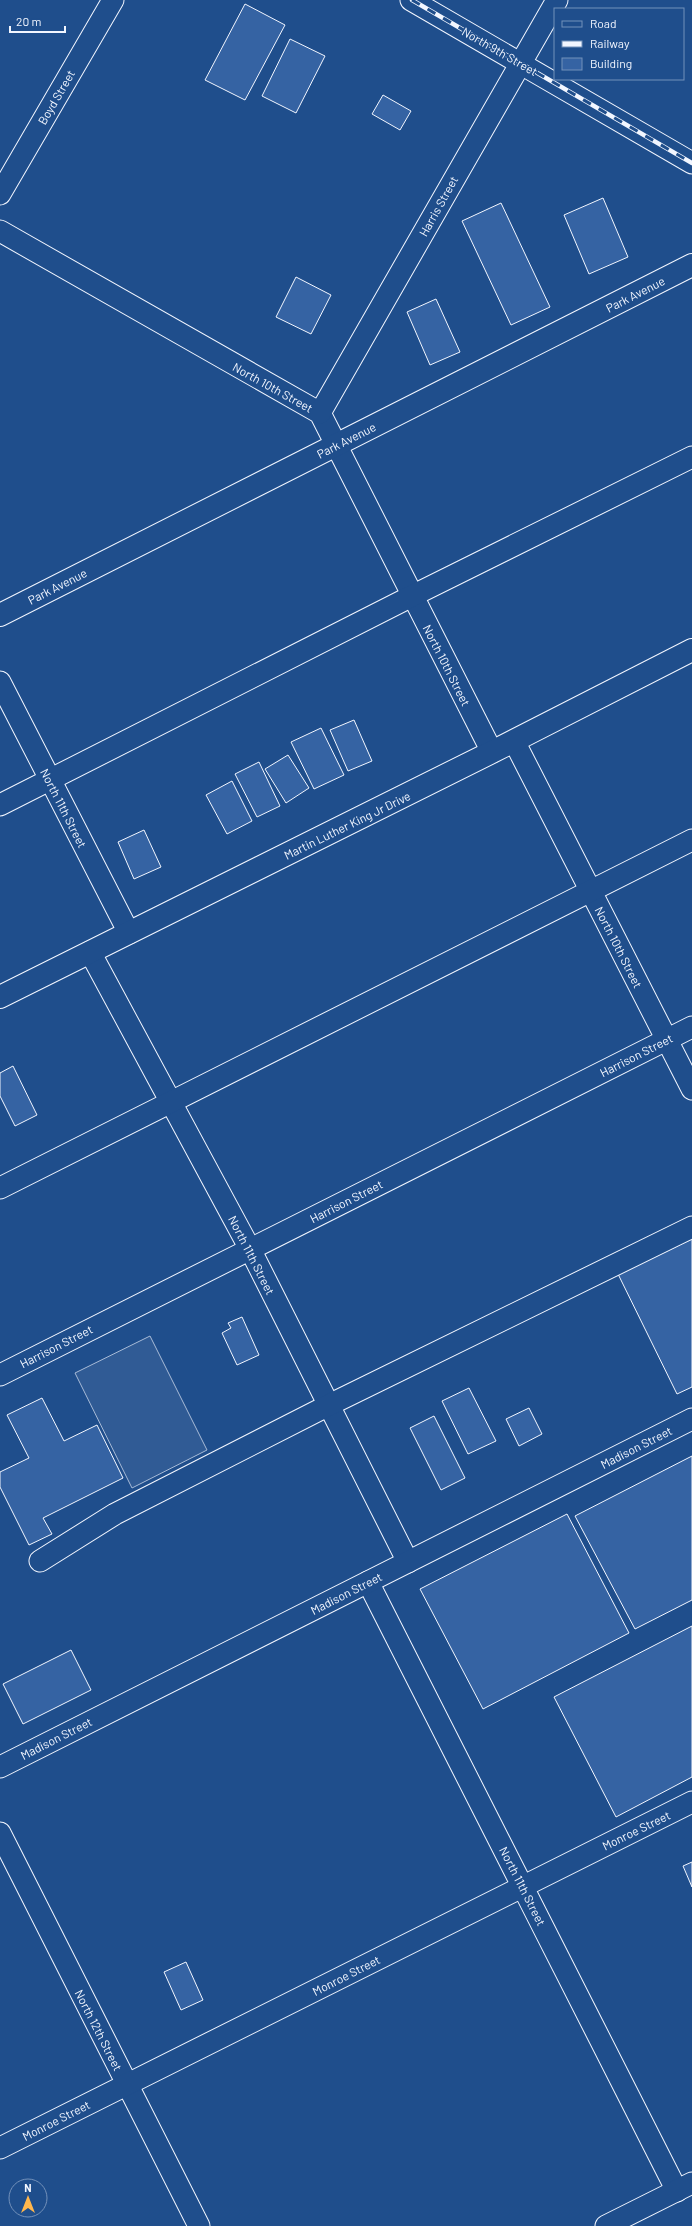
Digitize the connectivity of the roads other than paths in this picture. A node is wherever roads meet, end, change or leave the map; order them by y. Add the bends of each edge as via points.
1 (113, 0) edge
2 (411, 0) edge
3 (557, 0) edge
4 (520, 63) junction
5 (692, 163) edge
6 (0, 194) edge
7 (0, 231) edge
8 (692, 265) edge
9 (320, 413) junction
10 (336, 445) junction
11 (692, 457) edge
12 (412, 596) junction
13 (0, 615) edge
14 (692, 650) edge
15 (0, 682) edge
16 (514, 741) junction
17 (492, 752) junction
18 (49, 780) junction
19 (0, 805) edge
20 (692, 840) edge
21 (591, 892) junction
22 (130, 933) junction
23 (90, 952) junction
24 (0, 997) edge
25 (692, 1027) edge
26 (667, 1040) junction
27 (692, 1089) edge
28 (171, 1103) junction
29 (0, 1188) edge
30 (692, 1227) edge
31 (250, 1249) junction
32 (0, 1375) edge
33 (329, 1405) junction
34 (692, 1419) edge
35 (40, 1561) dead end
36 (408, 1562) junction
37 (368, 1582) junction
38 (0, 1767) edge
39 (692, 1802) edge
40 (0, 1833) edge
41 (522, 1886) junction
42 (127, 2084) junction
43 (0, 2148) edge
44 (684, 2187) edge
45 (199, 2226) edge
46 (606, 2226) edge

1 - 6 street, Boyd Street
2 - 4 street, North 9th Street
3 - 4 street, Harris Street
4 - 5 street, North 9th Street
4 - 9 street, Harris Street
7 - 9 street, North 10th Street
8 - 10 main road, Park Avenue
9 - 10 street, North 10th Street
10 - 12 street, North 10th Street
10 - 13 main road, Park Avenue
11 - 12 street
12 - 17 street, North 10th Street
12 - 18 street
14 - 16 main road, Martin Luther King Jr Drive
15 - 18 street, North 11th Street
16 - 17 main road, Martin Luther King Jr Drive
16 - 21 street, North 10th Street
17 - 22 main road, Martin Luther King Jr Drive
18 - 19 street
18 - 22 street, North 11th Street
20 - 21 street
21 - 26 street, North 10th Street
21 - 28 street
22 - 23 main road, Martin Luther King Jr Drive
23 - 24 main road, Martin Luther King Jr Drive
23 - 28 street, North 11th Street
25 - 26 street, Harrison Street
26 - 27 street, North 10th Street
26 - 31 street, Harrison Street
28 - 29 street
28 - 31 street, North 11th Street
30 - 33 street
31 - 32 street, Harrison Street
31 - 33 street, North 11th Street
33 - 35 street via 115,1514
33 - 36 street, North 11th Street
34 - 36 street, Madison Street
36 - 37 street, Madison Street
37 - 38 street, Madison Street
37 - 41 street, North 11th Street
39 - 41 street, Monroe Street
40 - 42 street, North 12th Street
41 - 42 street, Monroe Street
41 - 44 street, North 11th Street
42 - 43 street, Monroe Street
42 - 45 street, North 12th Street
44 - 46 street

